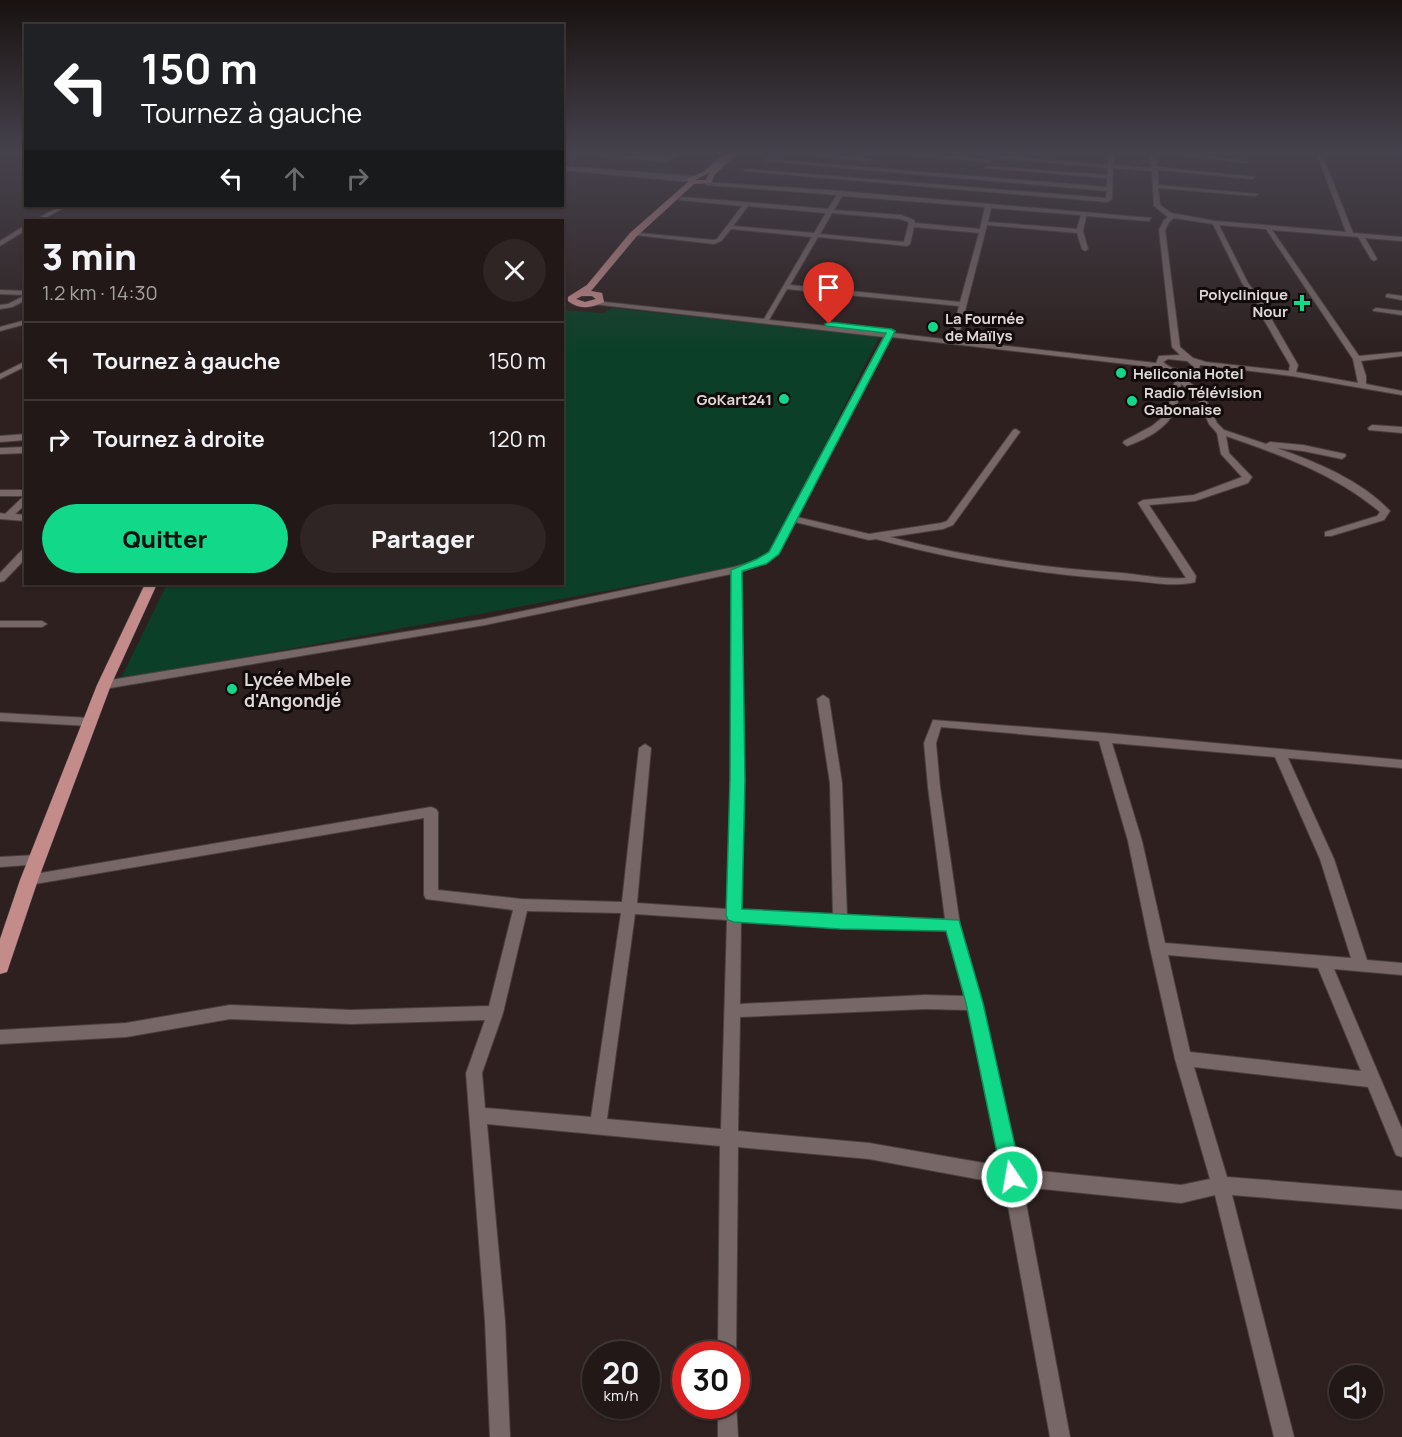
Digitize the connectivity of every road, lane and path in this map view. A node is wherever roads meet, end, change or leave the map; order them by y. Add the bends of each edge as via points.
1 (648, 221) edge
2 (655, 221) edge
3 (734, 221) edge
4 (824, 221) edge
5 (912, 221) edge
6 (1082, 221) edge
7 (1153, 221) edge
8 (1167, 221) edge
9 (1195, 221) edge
10 (1345, 221) edge
11 (984, 223) joint
12 (1215, 224) junction
13 (912, 225) junction
14 (729, 227) junction
15 (24, 228) edge
16 (1268, 228) junction
17 (1162, 230) junction
18 (982, 231) junction
19 (1080, 231) junction
20 (0, 234) edge
21 (1350, 234) junction
22 (639, 235) junction
23 (1360, 235) junction
24 (14, 236) junction
25 (817, 236) junction
26 (24, 237) edge
27 (1402, 239) edge
28 (0, 244) edge
29 (1085, 249) dead end
30 (1374, 259) dead end
31 (786, 286) junction
32 (0, 292) edge
33 (24, 295) edge
34 (24, 296) edge
35 (571, 296) edge
36 (1388, 296) dead end
37 (1402, 298) edge
38 (598, 299) junction
39 (963, 304) junction
40 (0, 307) edge
41 (1376, 310) dead end
42 (1402, 313) edge
43 (767, 318) junction
44 (24, 323) edge
45 (0, 329) edge
46 (890, 333) junction
47 (954, 338) junction
48 (1176, 347) junction
49 (1402, 354) edge
50 (1356, 359) junction
51 (1190, 360) junction
52 (1163, 361) junction
53 (24, 364) edge
54 (1233, 367) junction
55 (1196, 369) junction
56 (1292, 374) junction
57 (1181, 376) junction
58 (0, 377) edge
59 (1362, 386) junction
60 (1402, 393) edge
61 (1372, 429) dead end
62 (1402, 430) edge
63 (1016, 432) dead end
64 (1221, 432) junction
65 (24, 437) edge
66 (0, 439) edge
67 (1127, 443) dead end
68 (1253, 443) junction
69 (24, 450) edge
70 (0, 451) edge
71 (1342, 456) dead end
72 (0, 493) edge
73 (24, 493) edge
74 (24, 500) edge
75 (4, 516) edge
76 (24, 518) edge
77 (793, 519) junction
78 (1328, 534) dead end
79 (876, 536) junction
80 (24, 554) edge
81 (736, 570) junction
82 (0, 579) edge
83 (151, 585) edge
84 (0, 624) edge
85 (42, 624) dead end
86 (104, 685) junction
87 (823, 699) dead end
88 (0, 717) edge
89 (90, 722) junction
90 (1104, 737) junction
91 (645, 748) dead end
92 (1279, 753) junction
93 (1402, 764) edge
94 (36, 860) junction
95 (0, 862) edge
96 (29, 880) junction
97 (521, 905) junction
98 (629, 908) junction
99 (734, 915) junction
100 (840, 922) junction
101 (953, 925) junction
102 (1157, 948) junction
103 (1324, 964) junction
104 (1361, 965) junction
105 (0, 966) edge
106 (1402, 969) edge
107 (974, 1003) junction
108 (732, 1011) junction
109 (495, 1013) junction
110 (0, 1038) edge
111 (1183, 1059) junction
112 (1373, 1080) junction
113 (478, 1115) junction
114 (598, 1124) junction
115 (729, 1137) junction
116 (1402, 1149) edge
117 (1012, 1177) junction
118 (1221, 1185) junction
119 (1402, 1200) edge
120 (729, 1341) edge
121 (728, 1419) edge
122 (500, 1437) edge
123 (728, 1437) edge
124 (1060, 1437) edge
125 (1284, 1437) edge

1 - 35 main road via 590,287
2 - 22 main road
3 - 14 street
4 - 25 street
5 - 13 street
6 - 19 street
7 - 17 street
8 - 17 street
9 - 12 street
10 - 21 street
11 - 18 street
11 - 19 street
12 - 16 street
12 - 56 street via 1294,364
13 - 18 street
13 - 25 street via 907,244
14 - 22 street via 714,242
14 - 25 street
15 - 24 street
16 - 21 street
16 - 50 street
17 - 48 street
18 - 39 street
19 - 29 street
20 - 24 street
21 - 23 street
22 - 38 main road via 599,288
23 - 27 street
23 - 30 street
24 - 26 street
24 - 28 street
25 - 31 street
31 - 39 street
31 - 43 street
32 - 33 street
34 - 40 street via 10,306
35 - 38 main road via 582,304
36 - 37 street
38 - 43 street
38 - 46 street
39 - 47 street
41 - 42 street
43 - 46 street
44 - 45 street
46 - 47 street
46 - 52 street
46 - 77 street
47 - 52 street
48 - 51 street
48 - 52 street
49 - 50 street
50 - 59 street
51 - 52 street
51 - 54 street
51 - 55 street
52 - 57 street
53 - 58 street
54 - 55 street
54 - 56 street
55 - 57 street
56 - 59 street
57 - 64 street via 1199,394 1211,422
57 - 67 street via 1173,408 1164,423
59 - 60 street
61 - 62 street
63 - 79 street via 950,523
64 - 68 street
64 - 79 street via 1226,454 1247,477 1245,481 1195,498 1143,503 1191,576 1188,581 1086,575 1000,564 924,550
65 - 66 street
68 - 71 street
68 - 78 street via 1343,481 1368,495 1385,511 1381,518
69 - 70 street
72 - 73 street
74 - 75 street
75 - 76 street
77 - 79 street
77 - 81 street via 773,554
80 - 82 street
81 - 86 street via 485,622
81 - 99 street
83 - 86 main road
84 - 85 street
86 - 89 main road
87 - 100 street via 836,783
88 - 89 street
89 - 94 main road
90 - 92 street
90 - 101 street via 937,723 930,743
90 - 102 street via 1135,841
91 - 98 street
92 - 93 street
92 - 104 street via 1327,859
94 - 95 street
94 - 96 main road
96 - 97 street via 431,812 431,895
96 - 105 main road
97 - 98 street
97 - 109 street
98 - 99 street
98 - 114 street
99 - 100 street
99 - 108 street
100 - 101 street
101 - 107 street
102 - 103 street
102 - 111 street
103 - 104 street
103 - 112 street
104 - 106 street
107 - 108 street
107 - 117 street
108 - 115 street
109 - 110 street via 351,1017 230,1012 126,1030
109 - 113 street via 474,1073
111 - 112 street
111 - 118 street
112 - 116 street
113 - 114 street
113 - 122 street
114 - 115 street
115 - 117 street via 869,1151
115 - 120 street
117 - 118 street via 1181,1194
117 - 124 street
118 - 119 street
118 - 125 street
121 - 123 street

